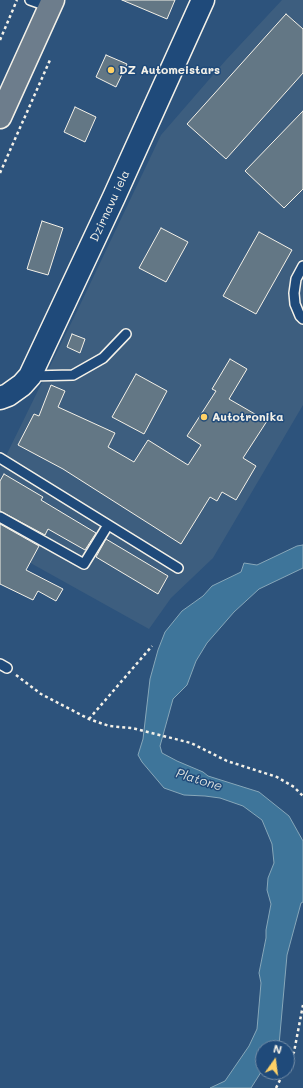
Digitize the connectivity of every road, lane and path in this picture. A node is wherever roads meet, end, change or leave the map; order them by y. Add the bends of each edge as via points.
1 (18, 0) edge
2 (203, 0) edge
3 (44, 2) edge
4 (0, 40) edge
5 (50, 60) dead end
6 (0, 117) edge
7 (0, 173) edge
8 (303, 266) edge
9 (303, 319) edge
10 (126, 334) dead end
11 (30, 376) junction
12 (0, 398) edge
13 (0, 458) edge
14 (0, 517) edge
15 (108, 525) junction
16 (178, 568) dead end
17 (152, 646) dead end
18 (3, 666) edge
19 (89, 718) junction
20 (303, 796) edge
21 (303, 1005) edge
22 (295, 1047) edge

1 - 4 path
2 - 11 street, Dzirnavu iela
3 - 6 main road
5 - 7 path
8 - 9 lane via 296,279 294,293 295,304
10 - 11 lane via 102,358 73,375
11 - 12 street, Dzirnavu iela via 22,385
13 - 15 lane
14 - 15 lane via 84,564
15 - 16 lane
17 - 19 path
18 - 19 path via 41,694
19 - 20 path via 109,726 132,728 191,743 227,761 278,777
21 - 22 path

